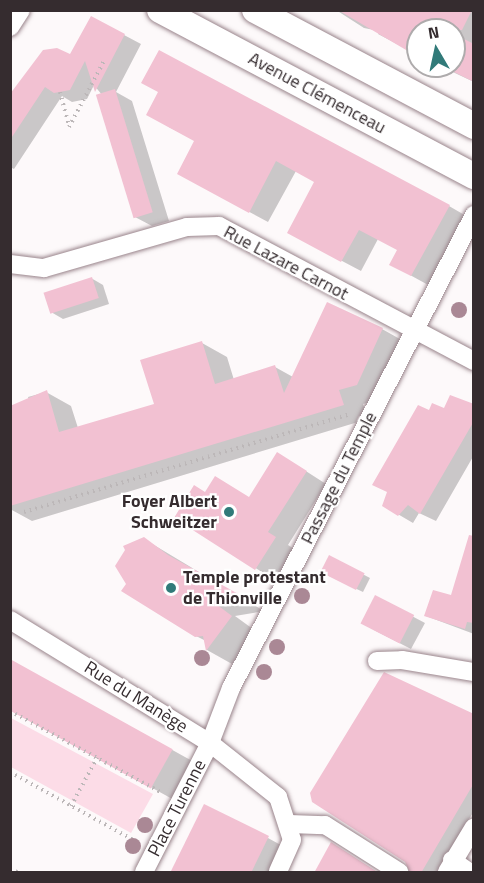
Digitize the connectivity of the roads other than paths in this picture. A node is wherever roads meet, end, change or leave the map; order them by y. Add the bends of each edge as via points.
1 (21, 10) edge
2 (160, 10) edge
3 (255, 10) edge
4 (10, 27) edge
5 (474, 126) edge
6 (474, 176) edge
7 (474, 215) edge
8 (10, 264) edge
9 (415, 333) junction
10 (474, 361) edge
11 (10, 620) edge
12 (377, 661) dead end
13 (474, 672) edge
14 (210, 743) junction
15 (289, 824) junction
16 (474, 827) edge
17 (449, 867) edge
18 (144, 873) edge
19 (278, 873) edge
20 (399, 873) edge
21 (469, 873) edge

1 - 4 street
2 - 6 street, Avenue Clémenceau
3 - 5 street
7 - 9 street, Passage du Temple
8 - 9 street, Rue Lazare Carnot via 44,268 187,227 219,226
9 - 10 street, Rue Lazare Carnot
9 - 14 street, Passage du Temple via 231,688
11 - 14 street, Rue du Manège
12 - 13 street via 402,660
14 - 15 street, Rue du Manège via 278,797
14 - 18 street, Place Turenne
15 - 19 street via 292,840
15 - 20 street via 325,825
16 - 17 street
17 - 21 street

